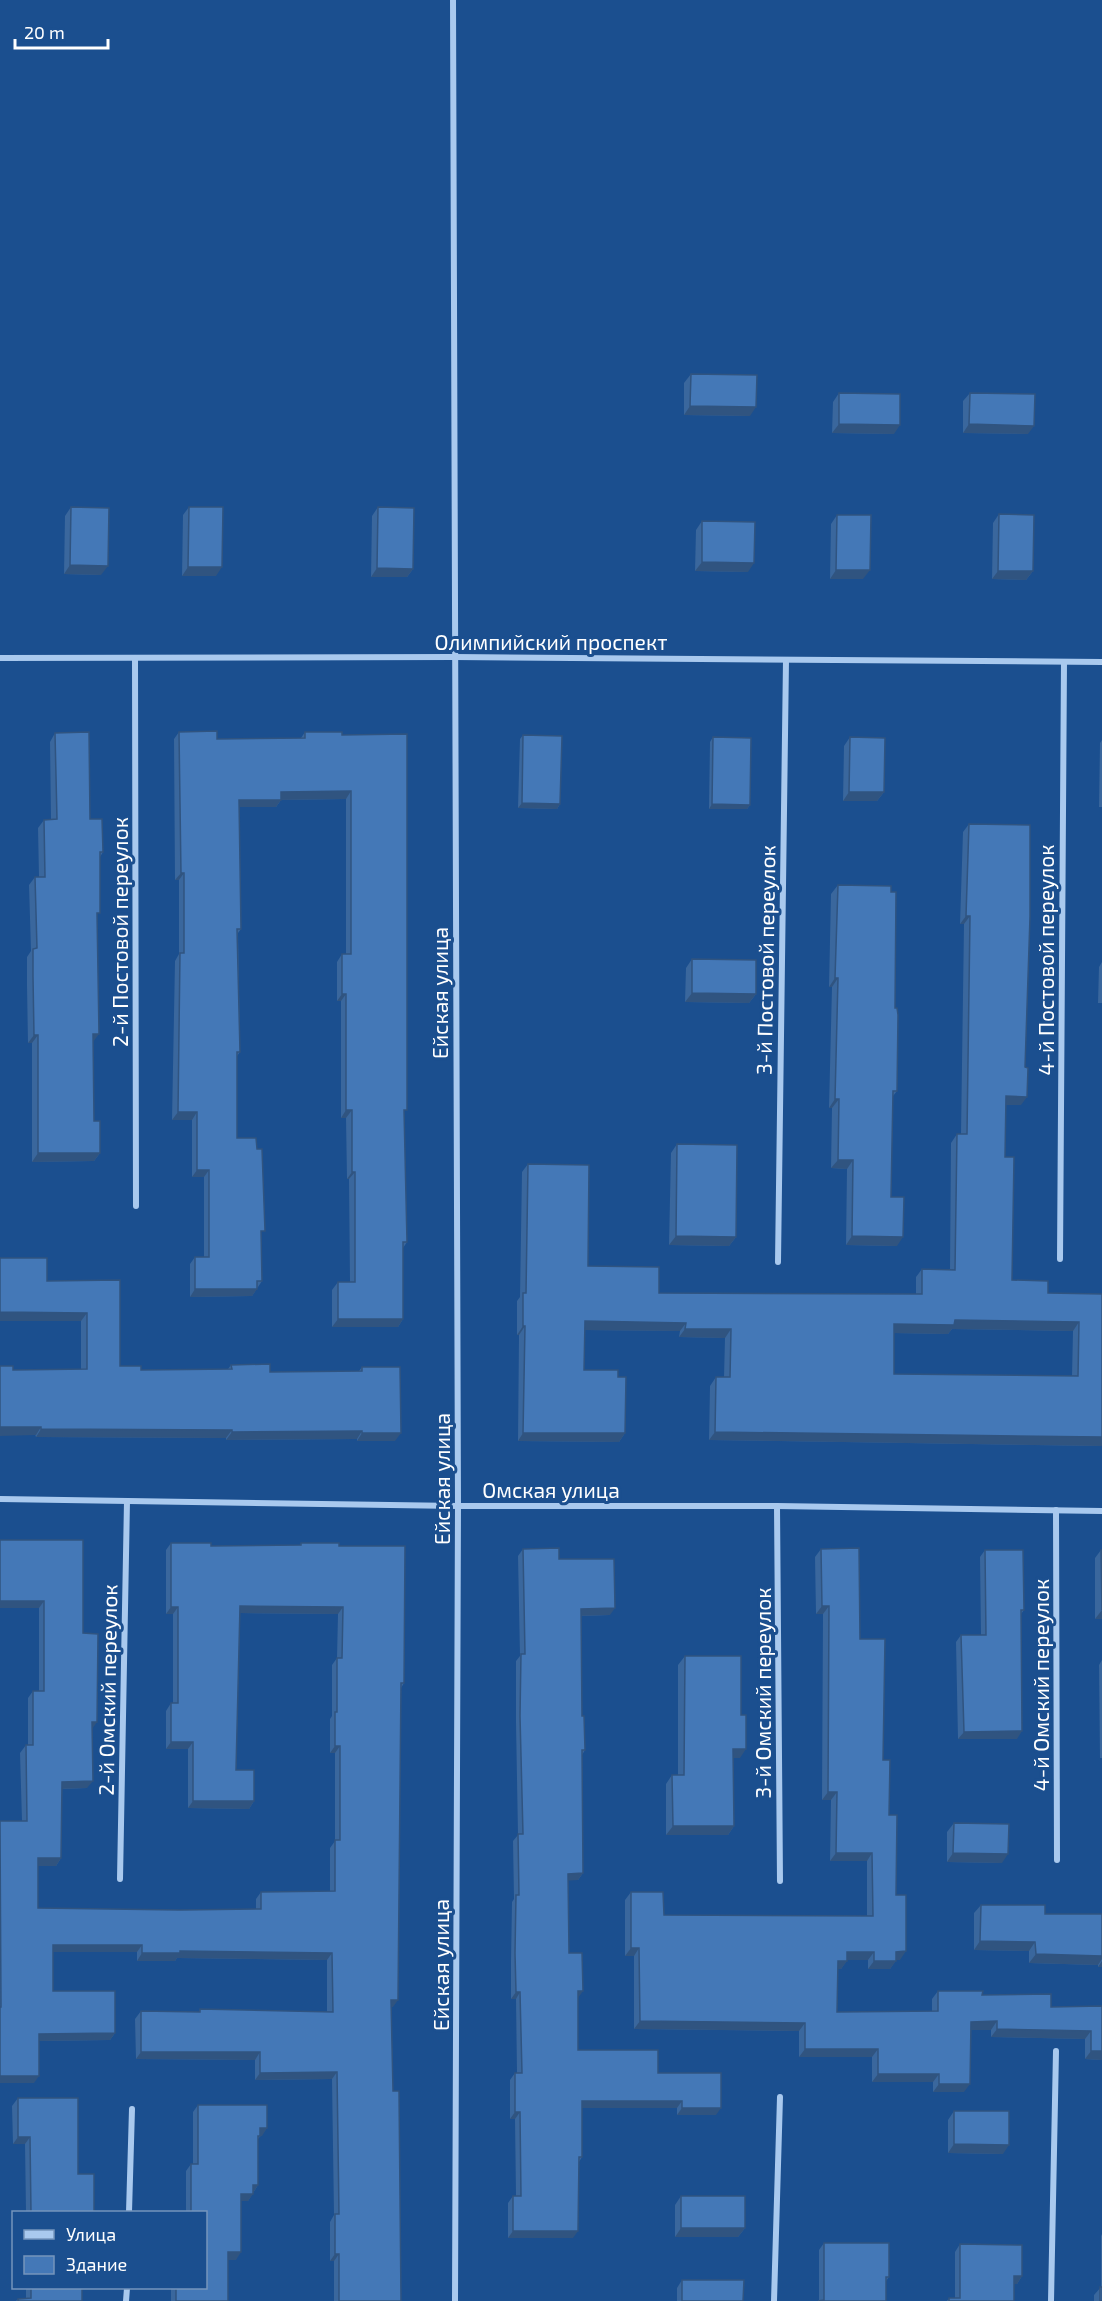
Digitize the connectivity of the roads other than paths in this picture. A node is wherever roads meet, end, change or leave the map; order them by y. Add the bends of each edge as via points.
1 (453, 0) edge
2 (454, 657) junction
3 (0, 658) edge
4 (135, 658) junction
5 (786, 660) junction
6 (1064, 662) junction
7 (1102, 662) edge
8 (136, 1206) dead end
9 (1060, 1259) dead end
10 (778, 1262) dead end
11 (0, 1499) edge
12 (127, 1501) junction
13 (458, 1506) junction
14 (777, 1506) junction
15 (1056, 1510) junction
16 (1102, 1511) edge
17 (1057, 1860) dead end
18 (120, 1879) dead end
19 (780, 1881) dead end
20 (1056, 2051) dead end
21 (780, 2097) dead end
22 (132, 2109) dead end
23 (129, 2211) edge
24 (455, 2301) edge
25 (774, 2301) edge
26 (1051, 2301) edge

1 - 2 street, Ейская улица
2 - 4 street, Олимпийский проспект
2 - 5 street, Олимпийский проспект
2 - 13 street, Ейская улица
3 - 4 street, Олимпийский проспект
4 - 8 street, 2-й Постовой переулок
5 - 6 street, Олимпийский проспект
5 - 10 street, 3-й Постовой переулок
6 - 7 street, Олимпийский проспект
6 - 9 street, 4-й Постовой переулок
11 - 12 street, Омская улица
12 - 13 street, Омская улица
12 - 18 street, 2-й Омский переулок
13 - 14 street, Омская улица
13 - 24 street, Ейская улица
14 - 15 street, Омская улица
14 - 19 street, 3-й Омский переулок
15 - 16 street, Омская улица
15 - 17 street, 4-й Омский переулок
20 - 26 street
21 - 25 street
22 - 23 street

